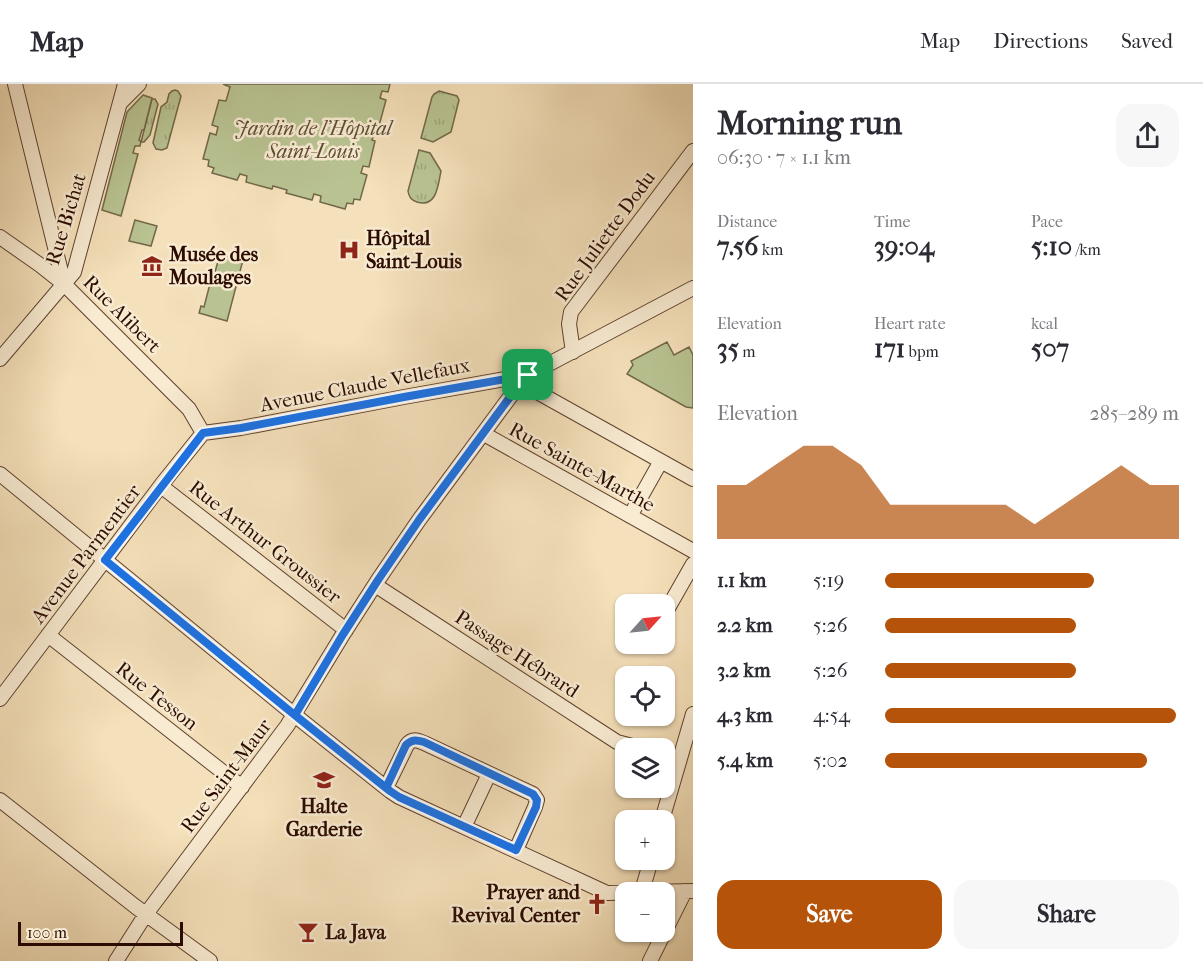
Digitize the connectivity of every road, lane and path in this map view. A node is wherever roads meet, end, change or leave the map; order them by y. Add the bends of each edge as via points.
1 (15, 84) edge
2 (125, 84) edge
3 (140, 84) edge
4 (119, 105) junction
5 (693, 151) edge
6 (0, 237) edge
7 (64, 284) junction
8 (693, 288) edge
9 (573, 352) junction
10 (0, 359) edge
11 (525, 379) junction
12 (203, 433) junction
13 (484, 434) junction
14 (661, 461) junction
15 (693, 479) edge
16 (2, 480) edge
17 (161, 486) junction
18 (630, 516) junction
19 (693, 551) edge
20 (105, 560) junction
21 (693, 564) edge
22 (375, 585) junction
23 (675, 596) edge
24 (346, 630) junction
25 (48, 635) junction
26 (0, 699) edge
27 (693, 714) edge
28 (295, 715) junction
29 (615, 741) edge
30 (675, 759) edge
31 (679, 760) junction
32 (489, 774) junction
33 (242, 787) junction
34 (386, 788) junction
35 (2, 804) edge
36 (665, 810) edge
37 (464, 827) junction
38 (516, 850) junction
39 (689, 891) edge
40 (615, 893) edge
41 (146, 914) junction
42 (116, 961) edge
43 (210, 961) edge
44 (650, 961) edge

1 - 7 street
2 - 4 street, Rue Bichat
3 - 4 street, Rue Bichat
4 - 7 street, Rue Bichat via 74,272
5 - 9 street, Rue Juliette Dodu via 571,312
6 - 7 street, Rue Alibert
7 - 10 street, Rue Bichat
7 - 12 street, Rue Alibert via 189,409
8 - 9 street, Avenue Claude Vellefaux
9 - 11 street, Avenue Claude Vellefaux
11 - 12 street, Avenue Claude Vellefaux
11 - 13 street, Rue Saint-Maur
11 - 14 street
12 - 17 street, Avenue Parmentier
13 - 18 street, Rue Sainte-Marthe
13 - 22 street, Rue Saint-Maur
14 - 15 street
14 - 18 street
16 - 20 street
17 - 20 street, Avenue Parmentier
17 - 24 street, Rue Arthur Groussier
18 - 19 street, Rue Sainte-Marthe
20 - 25 street, Avenue Parmentier
20 - 28 street
21 - 23 street
22 - 24 street, Rue Saint-Maur
22 - 29 street, Passage Hébrard
24 - 28 street, Rue Saint-Maur
25 - 26 street, Avenue Parmentier
25 - 33 street, Rue Tesson
27 - 31 street
28 - 33 street, Rue Saint-Maur
28 - 34 street
30 - 31 street
31 - 36 street
32 - 34 street via 416,740 406,745
32 - 37 street
32 - 38 street via 533,794 537,800
33 - 41 street, Rue Saint-Maur
34 - 37 street
35 - 41 street
37 - 38 street
38 - 40 street via 607,893
39 - 44 street
41 - 42 street, Rue Saint-Maur
41 - 43 street

